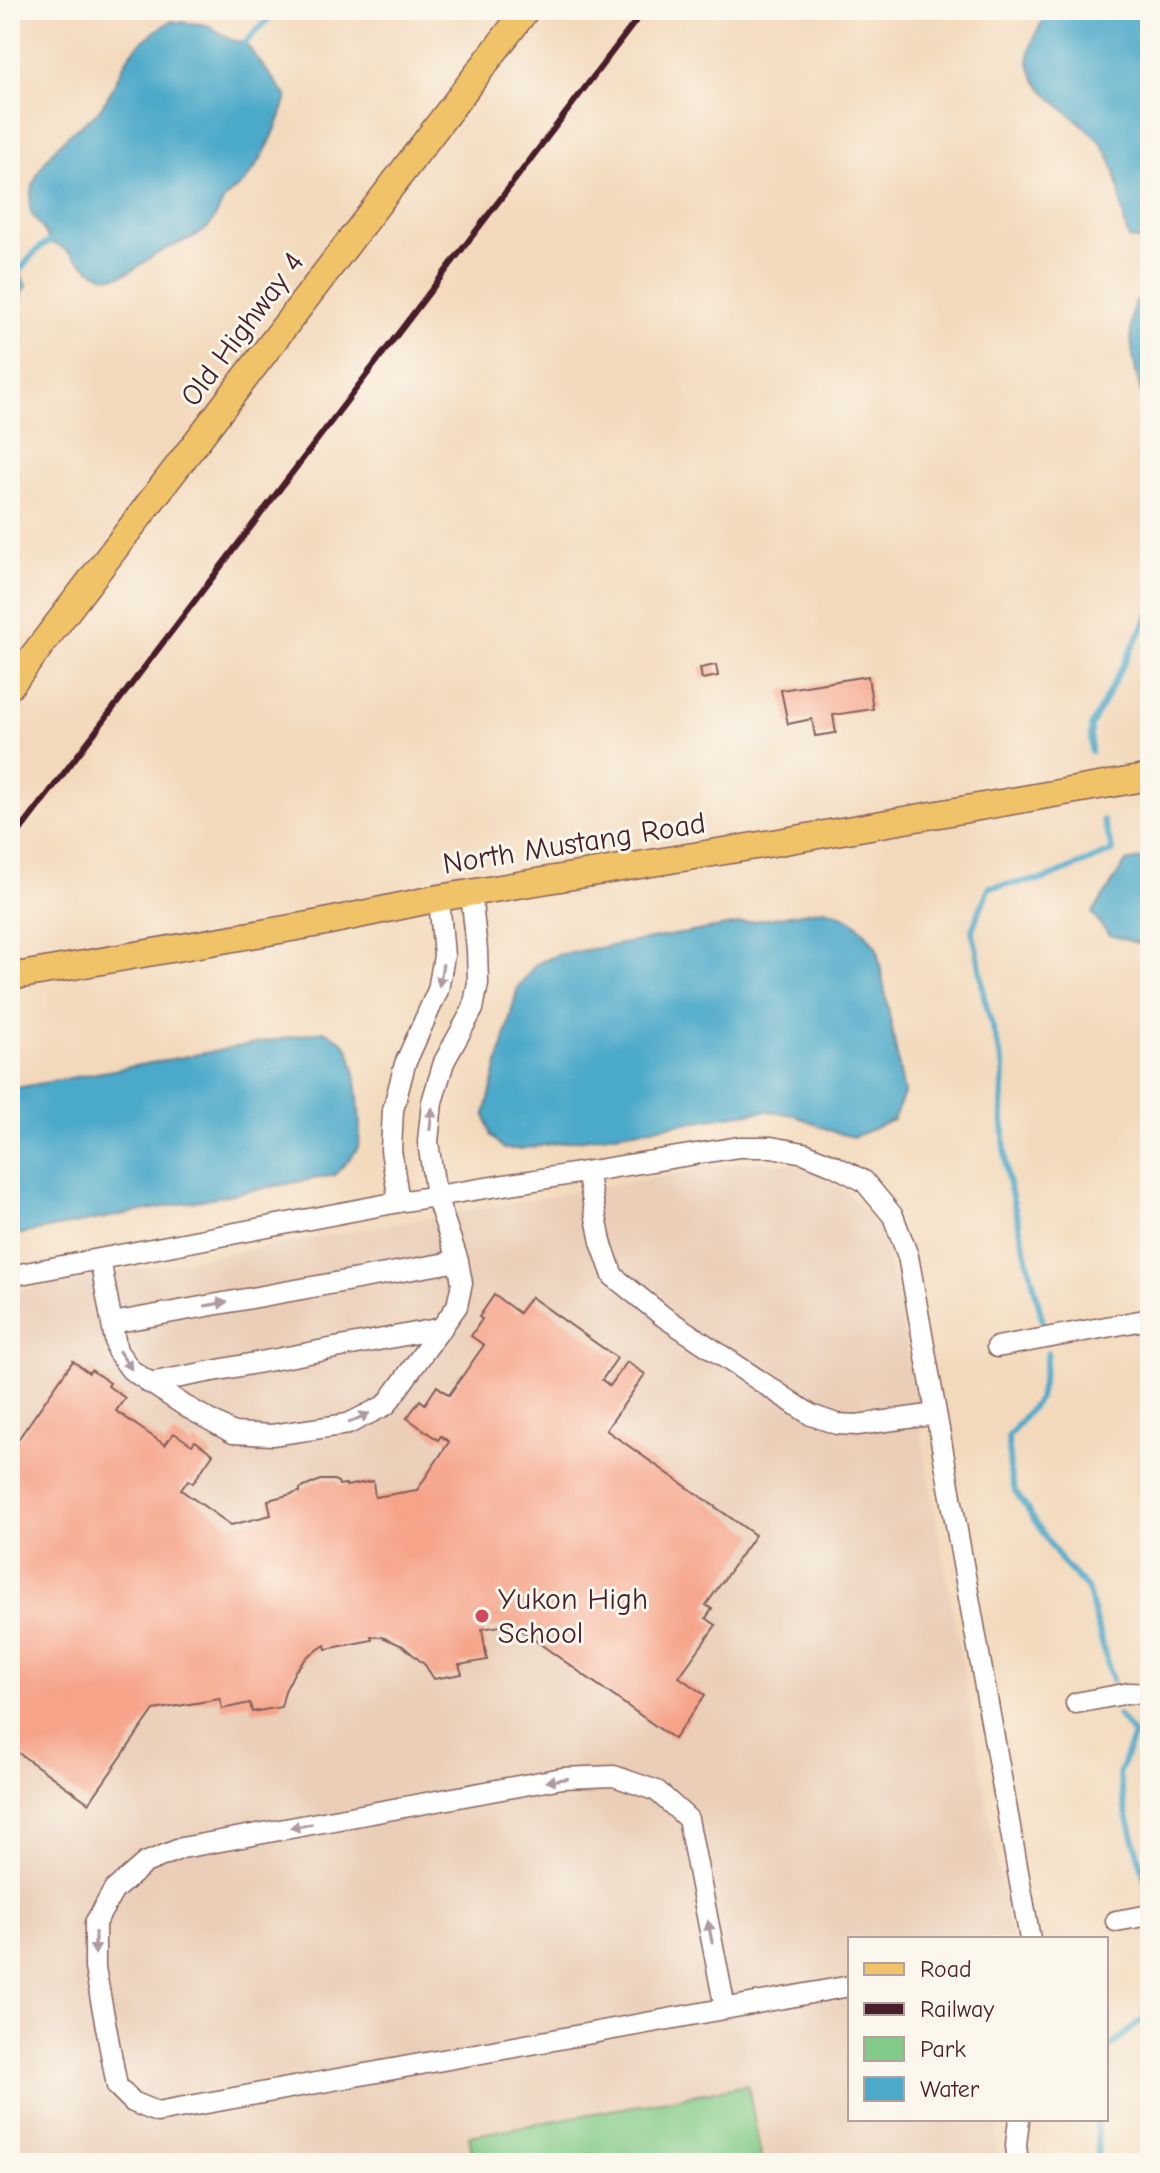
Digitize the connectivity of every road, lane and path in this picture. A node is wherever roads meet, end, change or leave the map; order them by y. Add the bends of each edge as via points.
1 (526, 10) edge
2 (10, 686) edge
3 (1150, 777) edge
4 (471, 893) junction
5 (439, 898) junction
6 (10, 977) edge
7 (587, 1172) junction
8 (436, 1196) junction
9 (399, 1202) junction
10 (100, 1259) junction
11 (458, 1261) junction
12 (10, 1276) edge
13 (1150, 1319) edge
14 (112, 1323) junction
15 (442, 1328) junction
16 (997, 1347) dead end
17 (149, 1383) junction
18 (936, 1414) junction
19 (1150, 1694) edge
20 (1076, 1703) dead end
21 (1150, 1915) edge
22 (1116, 1921) dead end
23 (1030, 1937) edge
24 (848, 1986) edge
25 (725, 2008) junction
26 (1019, 2121) edge
27 (1018, 2163) edge

1 - 2 main road, Old Highway 4
3 - 4 main road, North Mustang Road
4 - 5 main road, North Mustang Road
8 -> 4 street via 428,1142 432,1102 444,1062 473,1009 478,983
5 - 6 main road, North Mustang Road
5 -> 9 street via 444,956 438,990 405,1064 393,1110 391,1150
7 - 8 street
7 - 18 street via 613,1276 664,1317 811,1415 857,1425
7 - 18 street via 739,1147 771,1147 804,1153 864,1181 893,1216 908,1256
8 - 9 street
8 - 11 street
9 - 10 street
10 - 12 street
10 - 14 street
14 -> 11 street
11 - 15 street via 462,1283 457,1306
13 - 16 street
14 -> 17 street via 117,1351
15 - 17 street
17 -> 15 street via 233,1433 272,1435 348,1424 386,1405
18 - 23 street
19 - 20 street
21 - 22 street
24 - 25 street
25 -> 25 street via 688,1819 657,1791 614,1776 562,1778 182,1848 145,1863 114,1890 95,1923 95,1968 117,2086 133,2102 157,2112
26 - 27 street

